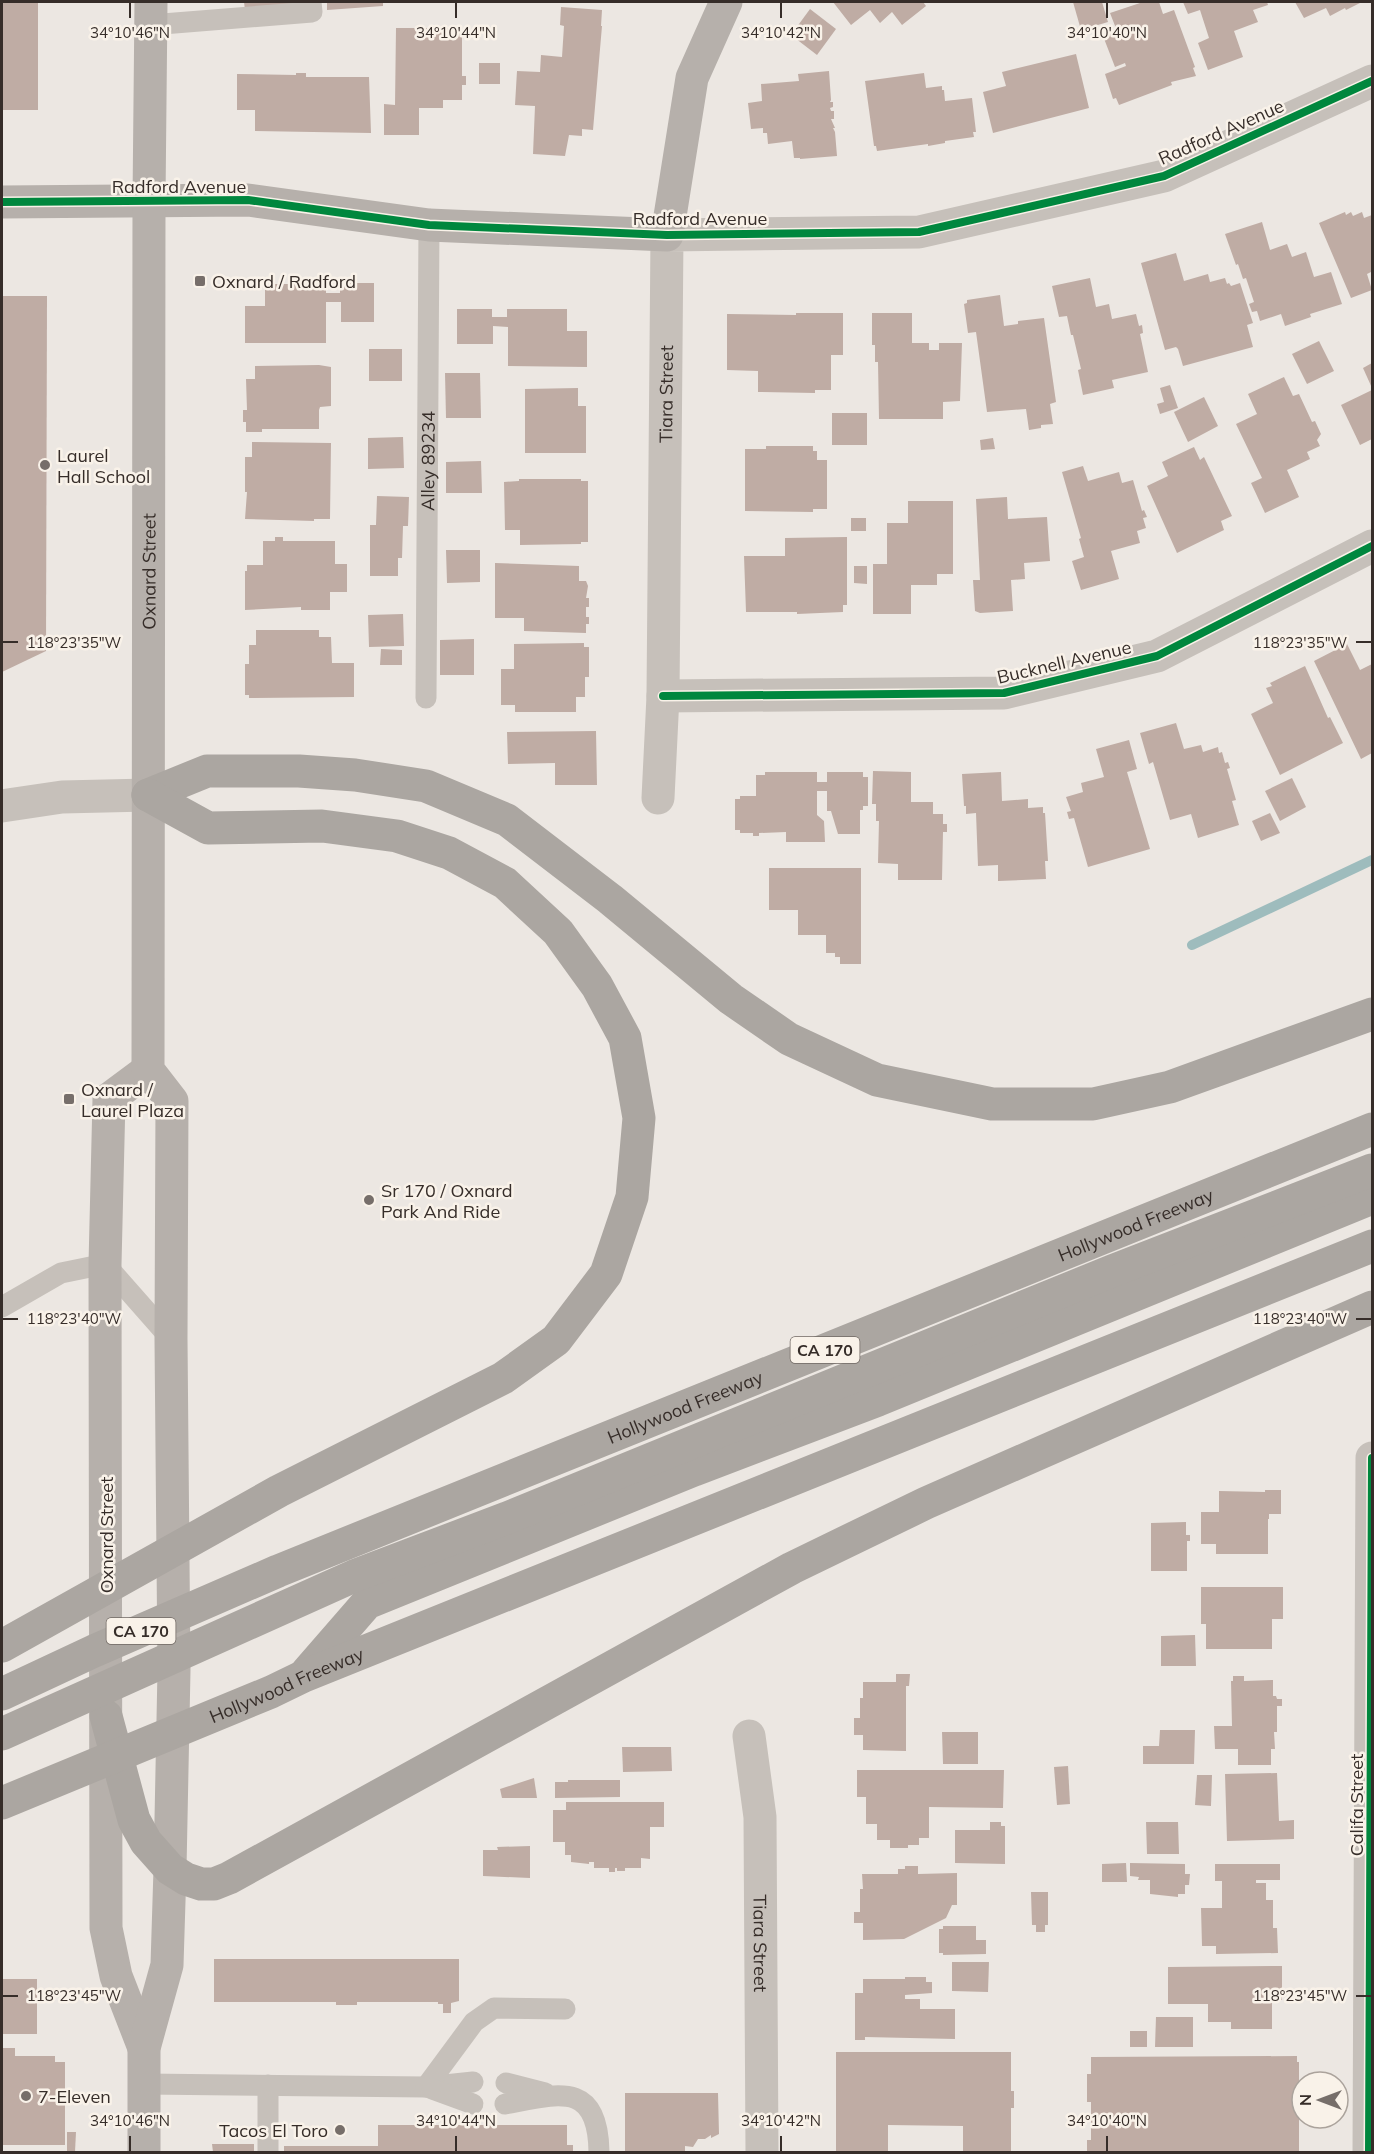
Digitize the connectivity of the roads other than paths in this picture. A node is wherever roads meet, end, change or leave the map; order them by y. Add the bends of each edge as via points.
1 (311, 2) edge
2 (726, 2) edge
3 (151, 13) edge
4 (1372, 81) edge
5 (149, 200) junction
6 (2, 202) edge
7 (429, 225) junction
8 (667, 235) junction
9 (1372, 546) edge
10 (663, 696) junction
11 (426, 698) dead end
12 (148, 795) junction
13 (658, 798) dead end
14 (2, 806) edge
15 (1372, 1014) edge
16 (148, 1070) junction
17 (1372, 1129) edge
18 (1372, 1170) edge
19 (1372, 1198) edge
20 (1372, 1246) edge
21 (105, 1264) junction
22 (2, 1307) edge
23 (1372, 1307) edge
24 (171, 1339) junction
25 (1372, 1458) edge
26 (2, 1645) edge
27 (304, 1676) junction
28 (4, 1693) edge
29 (106, 1716) junction
30 (5, 1733) edge
31 (749, 1736) dead end
32 (7, 1800) edge
33 (170, 1869) junction
34 (565, 2009) dead end
35 (144, 2048) junction
36 (473, 2082) dead end
37 (145, 2084) junction
38 (268, 2085) junction
39 (426, 2087) junction
40 (505, 2093) dead end
41 (473, 2104) dead end
42 (144, 2152) edge
43 (268, 2152) edge
44 (599, 2152) edge
45 (762, 2152) edge
46 (1369, 2152) edge

1 - 3 lane via 312,12
2 - 8 main road, Tiara Street via 692,78
3 - 5 main road, Oxnard Street
4 - 8 street, Radford Avenue via 1164,176 919,232
5 - 6 main road, Radford Avenue
5 - 7 main road, Radford Avenue via 248,200
5 - 12 main road, Oxnard Street
7 - 8 main road, Radford Avenue
7 - 11 lane, Alley 89234
8 - 10 street, Tiara Street
9 - 10 street, Bucknell Avenue via 1157,656 1004,693
10 - 13 street, Tiara Street
12 - 14 street via 62,797
12 - 15 highway via 207,771 333,773 426,786 507,820 731,999 789,1039 877,1080 992,1104 1094,1104 1170,1088
12 - 16 main road, Oxnard Street
12 - 26 highway via 208,828 322,826 397,836 449,853 505,883 558,932 597,986 625,1038 639,1118 632,1197 606,1274 556,1340 503,1378 279,1491
16 - 21 main road, Oxnard Street via 109,1099
16 - 24 main road, Oxnard Street via 172,1101
17 - 28 highway, Hollywood Freeway / CA 170 via 278,1571
18 - 30 highway via 354,1576
19 - 27 highway via 367,1603
20 - 27 highway, Hollywood Freeway
21 - 22 lane via 61,1273
21 - 24 lane
21 - 29 main road, Oxnard Street
23 - 33 highway via 926,1503 792,1568 229,1878 201,1884
24 - 33 main road, Oxnard Street via 174,1670
25 - 46 street, Califa Street
27 - 32 highway, Hollywood Freeway
29 - 33 highway via 134,1820 146,1842
29 - 35 main road, Oxnard Street via 106,1928 116,1976
31 - 45 street, Tiara Street via 760,1817
33 - 35 main road, Oxnard Street via 167,1965
34 - 39 lane via 494,2008 474,2022
35 - 37 main road, Oxnard Street
36 - 39 lane
37 - 38 lane
37 - 42 main road, Oxnard Street
38 - 39 lane
38 - 43 lane
39 - 41 lane
40 - 44 lane via 572,2095 591,2110 599,2131

